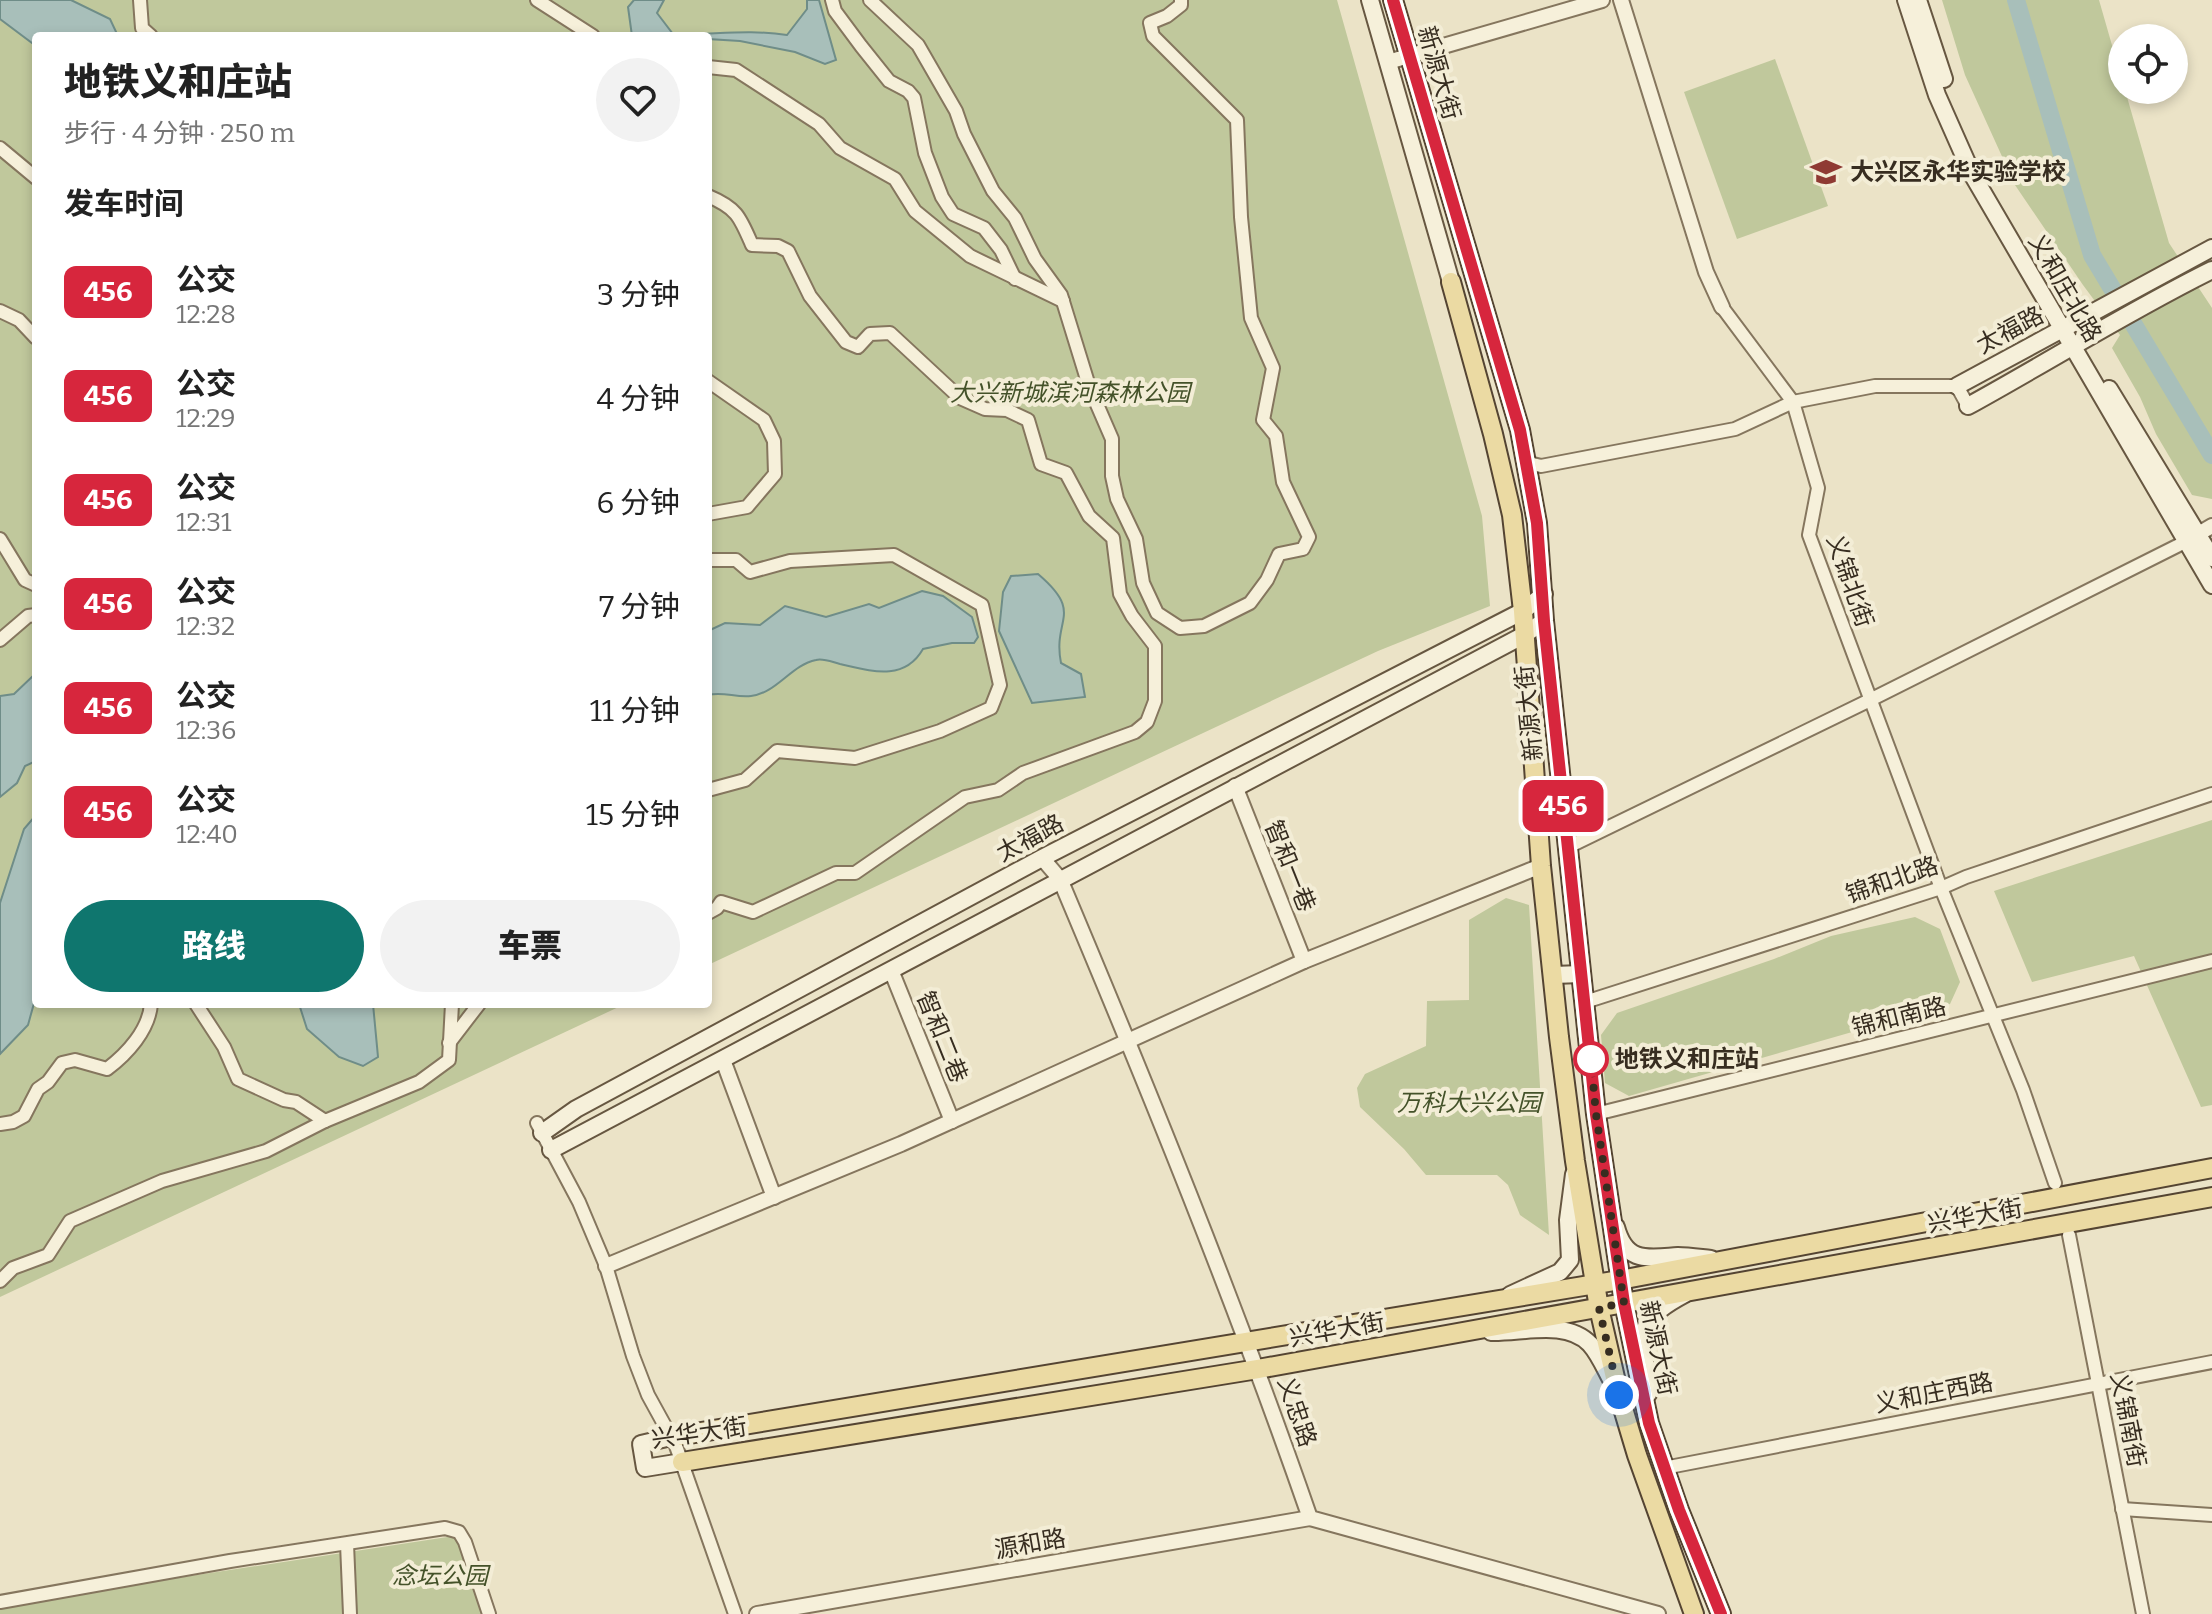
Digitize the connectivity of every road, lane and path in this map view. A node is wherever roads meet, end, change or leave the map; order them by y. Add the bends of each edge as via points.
1 (140, 0) edge
2 (537, 0) edge
3 (832, 0) edge
4 (870, 0) edge
5 (1181, 0) edge
6 (1370, 0) edge
7 (1393, 0) edge
8 (1602, 0) edge
9 (1621, 0) edge
10 (1906, 0) edge
11 (1918, 0) edge
12 (146, 32) edge
13 (587, 32) edge
14 (1409, 55) junction
15 (1388, 62) junction
16 (712, 67) edge
17 (0, 148) edge
18 (32, 175) edge
19 (712, 198) edge
20 (2212, 248) edge
21 (2212, 270) edge
22 (1015, 279) junction
23 (1451, 282) joint
24 (1063, 301) junction
25 (1722, 307) joint
26 (0, 311) edge
27 (29, 323) edge
28 (2066, 327) junction
29 (2077, 346) junction
30 (712, 384) edge
31 (1957, 386) junction
32 (1793, 402) junction
33 (1968, 406) joint
34 (1525, 462) junction
35 (712, 513) edge
36 (2199, 534) edge
37 (0, 539) edge
38 (2212, 558) edge
39 (712, 560) edge
40 (32, 583) edge
41 (2212, 585) edge
42 (1544, 594) junction
43 (1523, 611) junction
44 (32, 616) edge
45 (1544, 621) junction
46 (1524, 635) junction
47 (0, 640) edge
48 (1870, 700) junction
49 (1235, 786) junction
50 (712, 789) edge
51 (2212, 794) edge
52 (1568, 847) junction
53 (1042, 858) junction
54 (1541, 866) junction
55 (1060, 879) junction
56 (1941, 888) junction
57 (712, 911) edge
58 (1304, 961) junction
59 (2212, 961) edge
60 (891, 970) junction
61 (1582, 974) junction
62 (1553, 975) junction
63 (1585, 1002) junction
64 (151, 1008) edge
65 (199, 1008) edge
66 (452, 1008) edge
67 (476, 1008) edge
68 (1995, 1016) junction
69 (1128, 1040) junction
70 (449, 1043) junction
71 (723, 1060) junction
72 (1596, 1114) junction
73 (325, 1121) junction
74 (952, 1121) junction
75 (0, 1124) edge
76 (539, 1128) joint
77 (551, 1150) junction
78 (1575, 1161) junction
79 (2212, 1168) edge
80 (2055, 1183) dead end
81 (1607, 1192) junction
82 (774, 1197) junction
83 (2212, 1197) edge
84 (2069, 1235) dead end
85 (1725, 1261) junction
86 (606, 1266) junction
87 (1620, 1280) junction
88 (0, 1281) edge
89 (1595, 1284) junction
90 (1694, 1290) junction
91 (1502, 1299) junction
92 (1624, 1303) junction
93 (1599, 1308) junction
94 (1473, 1331) junction
95 (1246, 1341) junction
96 (2212, 1362) edge
97 (1258, 1369) junction
98 (2098, 1383) junction
99 (1619, 1395) junction
100 (1649, 1423) junction
101 (671, 1437) junction
102 (682, 1462) junction
103 (1664, 1468) junction
104 (2122, 1509) junction
105 (2212, 1515) edge
106 (1310, 1518) junction
107 (347, 1544) junction
108 (0, 1602) edge
109 (350, 1614) edge
110 (489, 1614) edge
111 (735, 1614) edge
112 (757, 1614) edge
113 (1658, 1614) edge
114 (1694, 1614) edge
115 (1721, 1614) edge
116 (2143, 1614) edge

1 - 12 street
2 - 13 street
3 - 22 street via 889,81 914,98 925,153 953,214 984,228
4 - 24 street via 918,45 993,191 1015,218
5 - 24 street via 1167,16 1150,23 1153,36 1237,120 1251,318 1273,368 1263,420 1276,436 1283,482 1309,537 1303,549 1279,554 1250,603 1204,626 1180,628 1157,613 1143,583 1136,539 1117,499 1112,439
6 - 15 main road, 新源大街
7 - 14 main road, 新源大街
8 - 14 street
9 - 25 street, 义锦北街 via 1706,272
10 - 28 main road, 义和庄北路 via 1937,95 1972,174
11 - 28 main road, 义和庄北路 via 1951,100 1986,179
14 - 15 street
14 - 34 main road, 新源大街
15 - 23 main road, 新源大街
16 - 22 street via 736,70 819,124 840,148 895,179 915,211 970,256
17 - 18 street
19 - 57 street via 740,215 752,245 788,251 810,296 846,342 858,347 870,334 890,333 960,398 1028,420 1041,464 1066,473 1089,516 1113,538 1120,594 1155,646 1155,701 1147,722 1135,732 1023,773 998,790 965,797 855,873 836,873 753,912 721,902
20 - 28 main road, 太福路
21 - 29 main road, 太福路
22 - 24 street
23 - 43 main road via 1512,515
25 - 32 street, 义锦北街
26 - 27 street
28 - 29 main road, 义和庄北路
28 - 31 main road, 太福路
29 - 33 main road, 太福路
29 - 36 main road, 义和庄北路
30 - 35 street via 764,420 774,441 775,474 747,507
31 - 32 street via 1875,386
31 - 33 street
32 - 34 street via 1735,429 1541,466
32 - 48 street, 义锦北街 via 1818,488 1809,535
34 - 42 main road, 新源大街
36 - 38 main road, 义和庄北路
36 - 41 main road, 义和庄北路
36 - 48 street
37 - 40 street
39 - 50 street via 736,560 750,572 790,561 894,555 982,605 1000,685 991,708 940,731 855,758 777,751 745,780
42 - 43 main road, 太福路
42 - 45 main road, 新源大街
43 - 46 main road
43 - 53 main road, 太福路
44 - 47 street
45 - 46 main road
45 - 52 main road, 新源大街
46 - 49 main road
46 - 54 main road
48 - 52 street
48 - 56 street, 义锦北街
49 - 55 main road
49 - 58 street, 智和一巷
51 - 56 street, 锦和北路
52 - 61 main road, 新源大街
53 - 55 street, 义忠路
53 - 76 main road, 太福路
54 - 58 street
54 - 62 main road
55 - 60 main road
55 - 69 street, 义忠路
56 - 63 street, 锦和北路
56 - 68 street, 义锦北街
58 - 69 street
59 - 68 street, 锦和南路
60 - 71 main road
60 - 74 street, 智和二巷
61 - 62 main road
61 - 63 main road, 新源大街
62 - 78 main road
63 - 72 main road, 新源大街
64 - 75 street via 126,1055 107,1069 75,1060 62,1063 38,1089 24,1116
65 - 73 street via 238,1079 296,1102
66 - 70 street
67 - 70 street
68 - 72 street, 锦和南路
68 - 80 street, 义锦北街
69 - 74 street
69 - 95 street, 义忠路
70 - 73 street via 449,1060 419,1082
71 - 77 main road
71 - 82 street
72 - 81 main road, 新源大街
73 - 88 street via 266,1151 162,1181 70,1221 48,1255 13,1268
74 - 82 street
76 - 77 street
77 - 86 street
78 - 89 main road
78 - 91 main road via 1568,1220 1570,1260 1560,1272
79 - 85 main road, 兴华大街
81 - 85 main road via 1621,1243 1632,1253 1644,1259
81 - 87 main road, 新源大街
82 - 86 street
83 - 90 main road, 兴华大街
84 - 98 street, 义锦南街
85 - 87 main road, 兴华大街
86 - 101 street via 648,1395
87 - 89 main road, 兴华大街
87 - 92 main road, 新源大街
89 - 91 main road, 兴华大街
89 - 93 main road
90 - 92 main road, 兴华大街
90 - 100 main road via 1662,1306 1642,1334
91 - 95 main road, 兴华大街
92 - 93 main road, 兴华大街
92 - 100 main road, 新源大街
93 - 94 main road, 兴华大街
93 - 99 main road
94 - 97 main road, 兴华大街
94 - 99 main road via 1560,1329 1576,1334 1590,1345
95 - 97 street, 义忠路
95 - 101 main road, 兴华大街
96 - 98 street, 义和庄西路
97 - 102 main road, 兴华大街
97 - 106 street, 义忠路
98 - 103 street, 义和庄西路
98 - 104 street, 义锦南街
99 - 114 main road
100 - 103 main road, 新源大街
101 - 102 street
101 - 102 main road, 兴华大街 via 641,1444 645,1468
102 - 111 street
103 - 115 main road, 新源大街
104 - 105 street
104 - 116 street, 义锦南街
106 - 112 street, 源和路
106 - 113 street
107 - 108 street
107 - 109 street
107 - 110 street via 445,1528 459,1532

